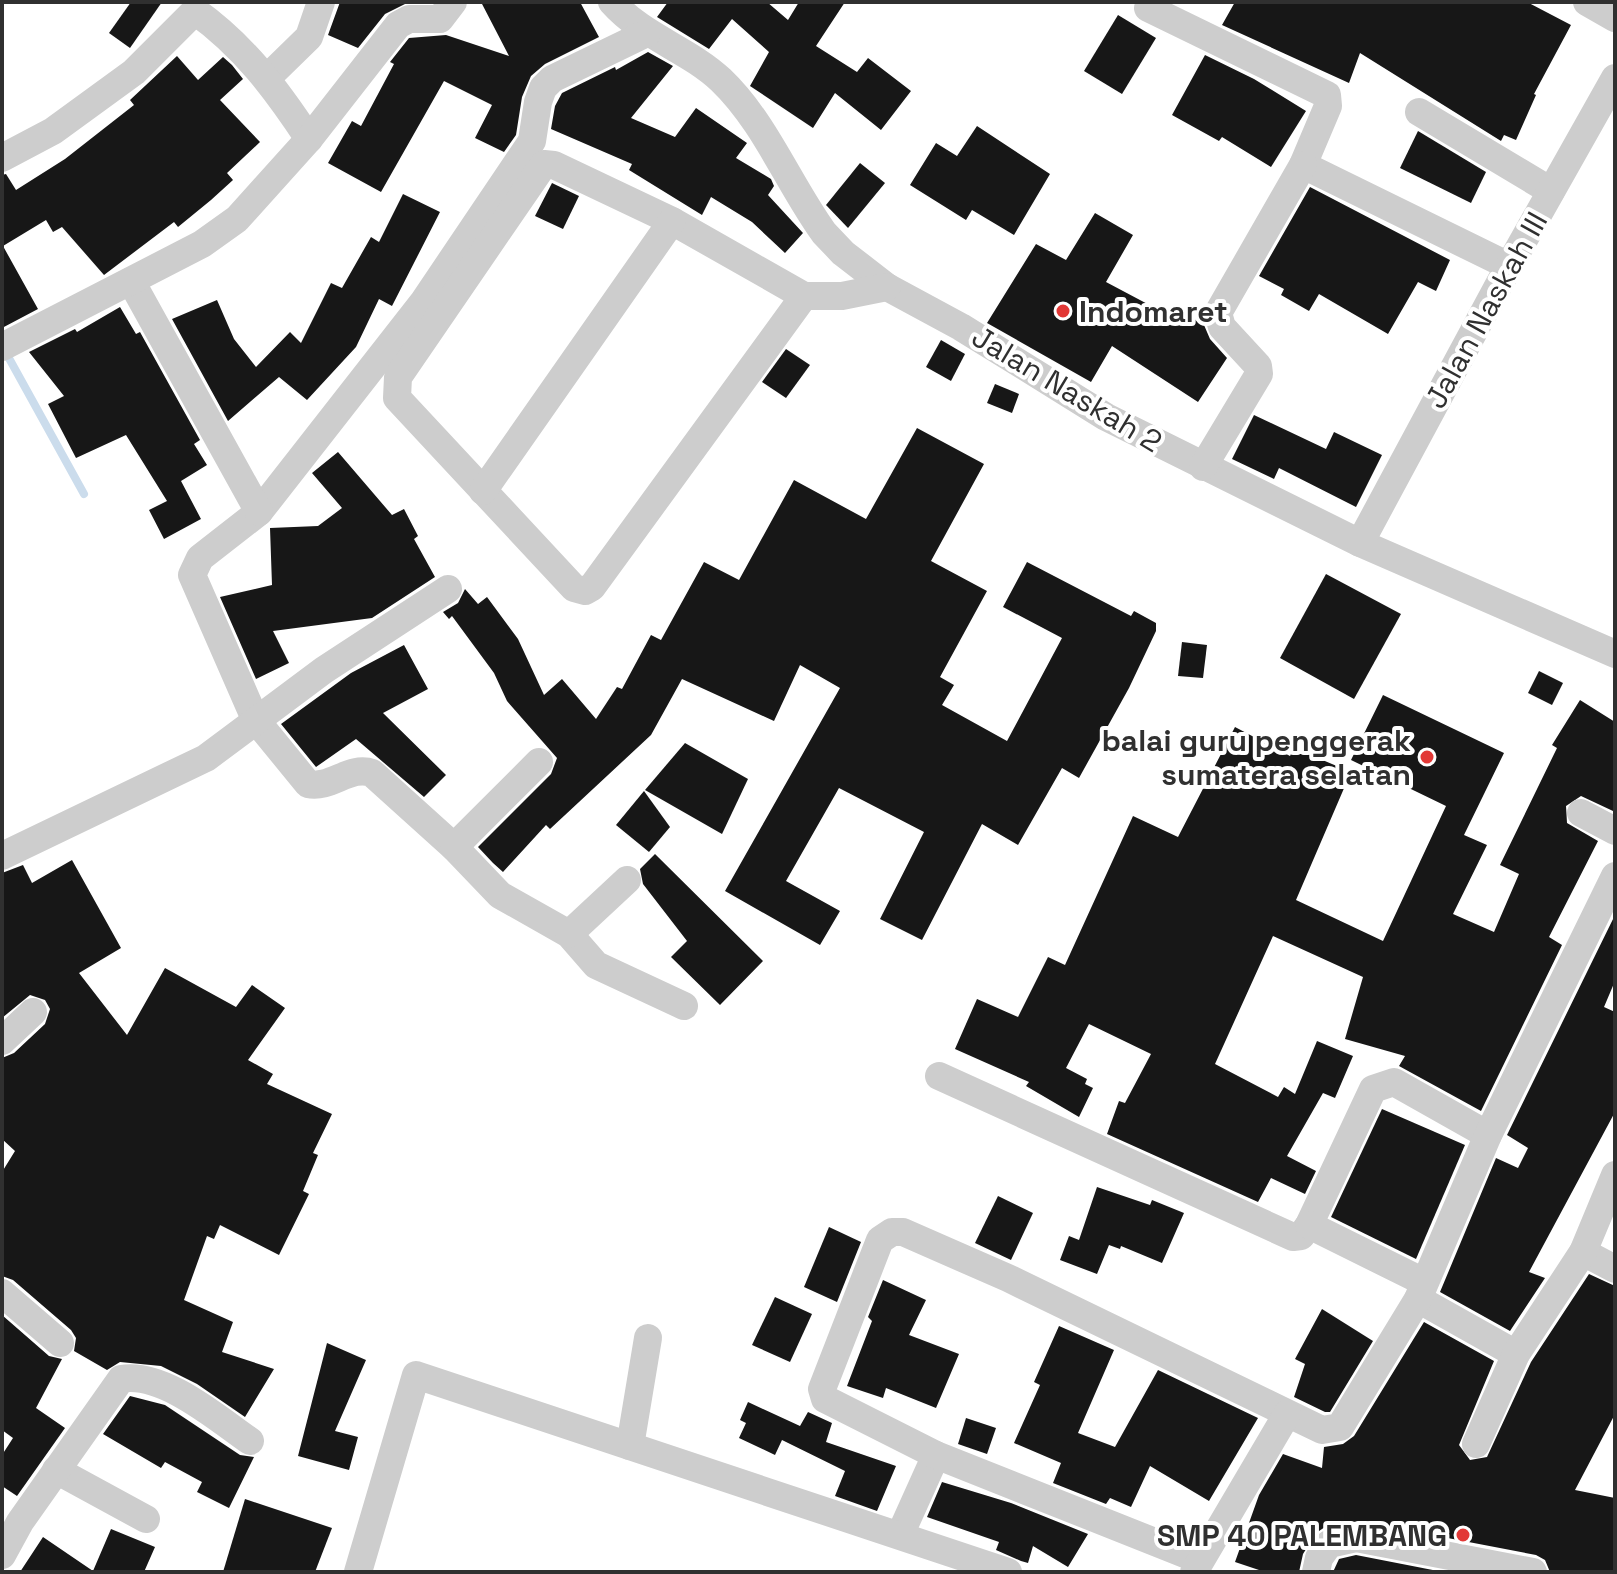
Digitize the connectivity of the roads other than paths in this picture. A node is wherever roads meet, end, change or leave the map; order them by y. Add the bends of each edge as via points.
1 (321, 2) edge
2 (453, 2) edge
3 (612, 2) edge
4 (1587, 2) edge
5 (190, 6) edge
6 (1148, 8) dead end
7 (1615, 18) edge
8 (647, 33) junction
9 (267, 78) junction
10 (1615, 78) edge
11 (1419, 112) dead end
12 (309, 139) junction
13 (2, 158) edge
14 (1303, 165) junction
15 (1551, 191) junction
16 (672, 221) junction
17 (1509, 266) junction
18 (131, 281) junction
19 (887, 287) junction
20 (804, 296) junction
21 (8, 344) edge
22 (1203, 467) junction
23 (483, 491) junction
24 (259, 512) junction
25 (1360, 543) junction
26 (448, 589) dead end
27 (1615, 654) edge
28 (255, 719) junction
29 (539, 762) dead end
30 (1581, 813) dead end
31 (1615, 831) edge
32 (454, 847) junction
33 (2, 856) edge
34 (1615, 876) edge
35 (627, 880) dead end
36 (569, 934) junction
37 (684, 1006) dead end
38 (33, 1012) dead end
39 (2, 1041) edge
40 (939, 1076) dead end
41 (1488, 1135) junction
42 (1615, 1175) edge
43 (1309, 1225) junction
44 (1583, 1252) junction
45 (1615, 1269) edge
46 (1421, 1291) junction
47 (2, 1293) edge
48 (648, 1338) dead end
49 (60, 1343) dead end
50 (1516, 1354) junction
51 (1287, 1414) junction
52 (250, 1441) dead end
53 (1476, 1444) dead end
54 (630, 1446) junction
55 (936, 1455) junction
56 (56, 1470) junction
57 (11, 1515) edge
58 (146, 1519) dead end
59 (900, 1535) junction
60 (2, 1555) edge
61 (1197, 1566) edge
62 (358, 1572) edge
63 (1008, 1572) edge
64 (1316, 1572) edge
65 (1533, 1572) edge

1 - 9 street via 309,37
2 - 12 street via 440,19 409,19 398,25
3 - 8 street, Jalan Naskah 2
4 - 7 street
5 - 9 street via 228,35
5 - 13 street via 134,72 53,131
6 - 14 street via 1327,95 1328,106
8 - 19 street, Jalan Naskah 2 via 705,67 734,93 824,233
8 - 24 street via 543,88 532,141 487,210 424,301
9 - 12 street
10 - 15 street, Jalan Naskah III
11 - 15 street
12 - 18 street via 237,219
14 - 17 street
14 - 22 street via 1218,313 1222,327 1258,366 1259,374
15 - 17 street, Jalan Naskah III
16 - 20 street
16 - 23 street
16 - 23 street via 554,165 544,164 537,171 395,383 402,407
17 - 25 street, Jalan Naskah III
18 - 21 street
18 - 24 street
19 - 20 street via 842,296
19 - 22 street, Jalan Naskah 2 via 1106,417
20 - 23 street via 589,590 574,588
22 - 25 street, Jalan Naskah 2
24 - 28 street via 200,558 192,575
25 - 27 street, Jalan Naskah 2
26 - 28 street
28 - 32 street via 308,784 324,784 361,770 372,773
28 - 33 street via 195,764
29 - 32 street
30 - 31 street
32 - 36 street via 500,895
34 - 41 street
35 - 36 street
36 - 37 street via 596,965
38 - 39 street
40 - 43 street via 1281,1235 1297,1237
41 - 43 street via 1394,1082 1383,1083 1373,1089
41 - 46 street
42 - 44 street
43 - 46 street
44 - 45 street
44 - 50 street
46 - 50 street
46 - 51 street via 1340,1427 1322,1430
47 - 49 street
48 - 54 street
50 - 53 street
51 - 55 street via 1008,1278 903,1232 892,1232 880,1240 822,1392 827,1401
51 - 61 street
52 - 56 street via 184,1393 125,1378 116,1382
54 - 59 street
54 - 62 street via 416,1375
55 - 59 street
55 - 61 street
56 - 57 street
56 - 58 street
57 - 60 street
59 - 63 street
64 - 65 street via 1329,1544 1356,1538

